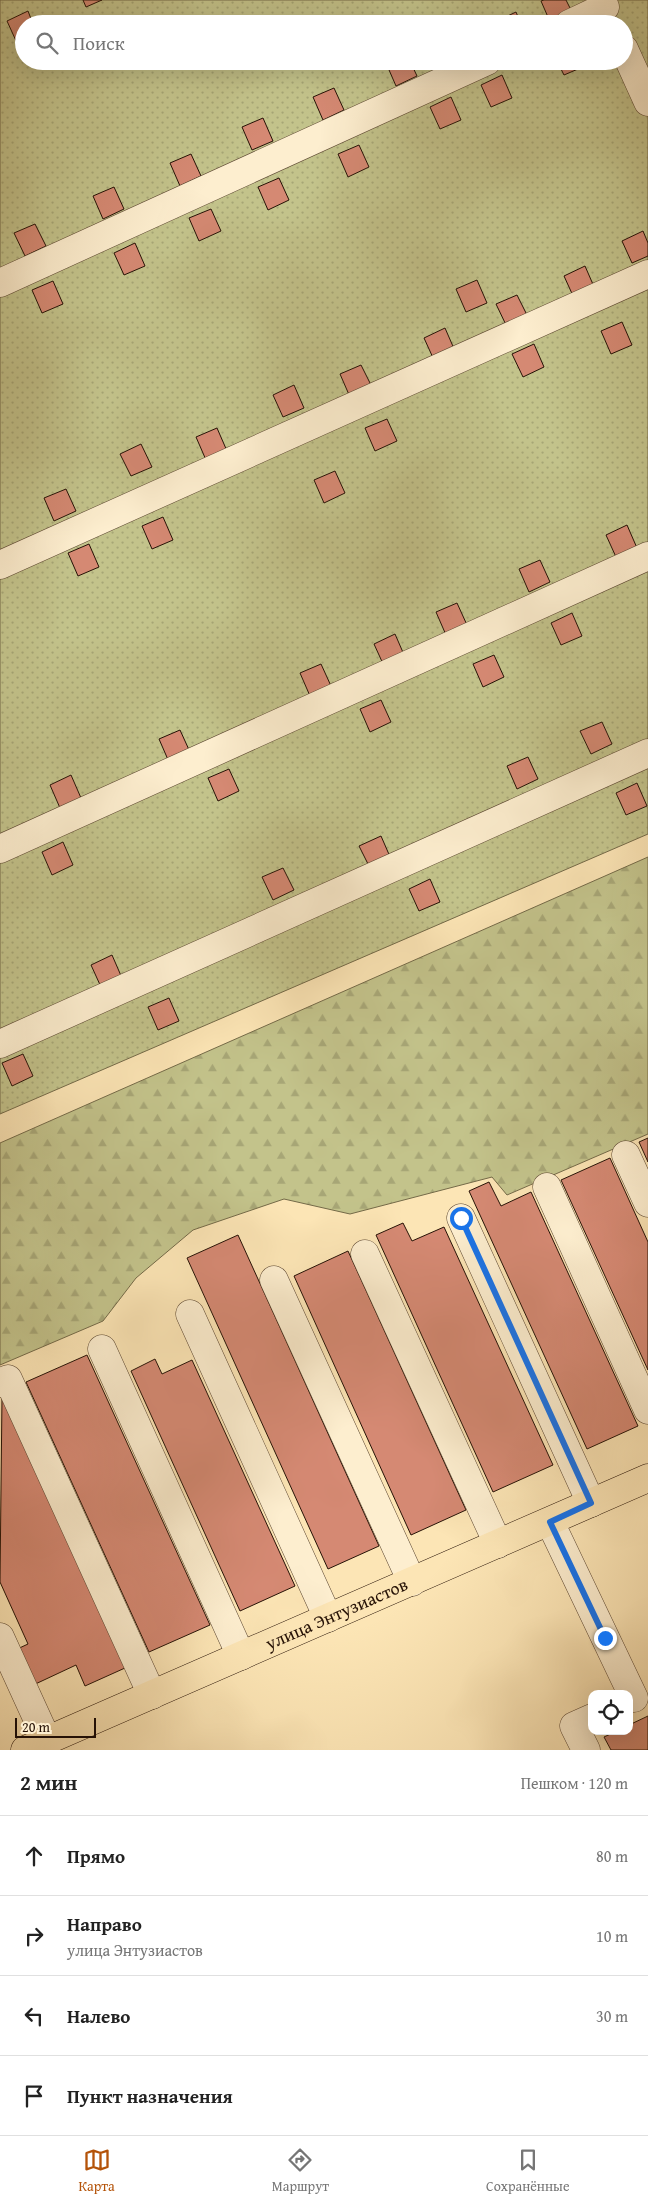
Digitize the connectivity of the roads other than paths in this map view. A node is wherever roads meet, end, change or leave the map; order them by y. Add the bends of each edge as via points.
1 (607, 10) edge
2 (593, 15) edge
3 (633, 69) edge
4 (467, 70) edge
5 (648, 102) edge
6 (648, 274) edge
7 (0, 283) edge
8 (648, 556) edge
9 (0, 565) edge
10 (648, 753) edge
11 (0, 849) edge
12 (0, 1044) edge
13 (626, 1155) dead end
14 (547, 1188) dead end
15 (648, 1203) edge
16 (461, 1218) dead end
17 (365, 1254) dead end
18 (274, 1280) dead end
19 (190, 1314) dead end
20 (102, 1349) dead end
21 (0, 1383) edge
22 (648, 1410) edge
23 (648, 1478) edge
24 (591, 1503) junction
25 (550, 1522) junction
26 (498, 1544) junction
27 (412, 1582) junction
28 (328, 1618) junction
29 (0, 1637) edge
30 (242, 1656) junction
31 (152, 1695) junction
32 (637, 1696) edge
33 (588, 1720) edge
34 (36, 1745) edge
35 (586, 1750) edge

1 - 2 lane
3 - 5 lane
4 - 7 lane
6 - 9 lane
8 - 11 lane
10 - 12 lane
13 - 15 lane
14 - 22 lane
16 - 24 lane
17 - 26 lane
18 - 27 lane
19 - 28 lane
20 - 30 lane
21 - 31 lane via 8,1379
23 - 24 main road, улица Энтузиастов
24 - 25 main road, улица Энтузиастов
25 - 26 main road, улица Энтузиастов
25 - 32 lane
26 - 27 main road, улица Энтузиастов
27 - 28 main road, улица Энтузиастов
28 - 30 main road, улица Энтузиастов
29 - 34 lane
30 - 31 main road, улица Энтузиастов
31 - 34 main road, улица Энтузиастов
33 - 35 lane via 574,1726

